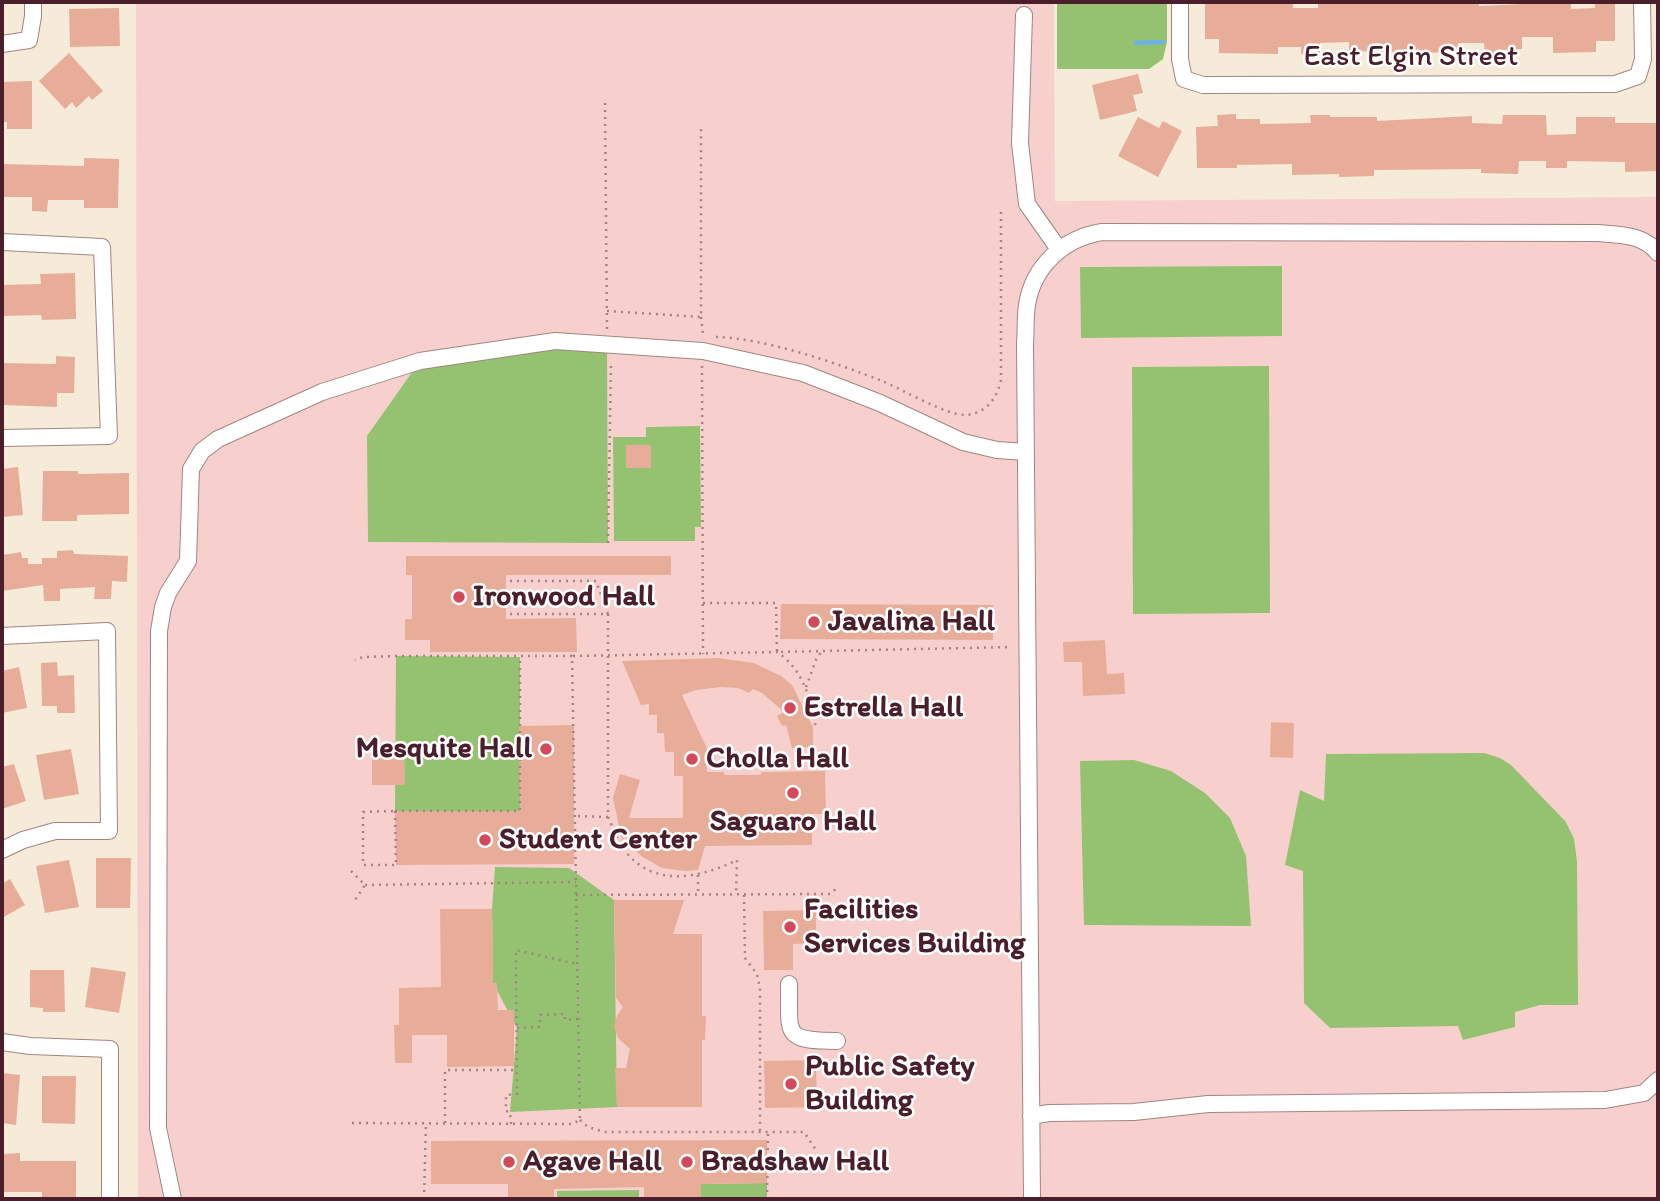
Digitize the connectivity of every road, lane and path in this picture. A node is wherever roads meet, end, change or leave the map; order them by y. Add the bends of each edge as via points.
1 (33, 2) edge
2 (1180, 2) edge
3 (1642, 2) edge
4 (1024, 15) dead end
5 (2, 44) edge
6 (606, 103) dead end
7 (701, 126) dead end
8 (1001, 208) dead end
9 (2, 242) edge
10 (1058, 248) junction
11 (1658, 253) edge
12 (607, 311) junction
13 (701, 317) junction
14 (703, 343) junction
15 (607, 344) junction
16 (2, 438) edge
17 (1026, 452) junction
18 (608, 542) dead end
19 (510, 581) dead end
20 (703, 603) junction
21 (510, 614) dead end
22 (608, 614) junction
23 (2, 636) edge
24 (1029, 636) junction
25 (822, 650) junction
26 (778, 652) junction
27 (703, 654) junction
28 (608, 655) junction
29 (572, 656) junction
30 (520, 657) junction
31 (355, 660) dead end
32 (806, 687) junction
33 (816, 730) dead end
34 (395, 811) junction
35 (574, 816) junction
36 (608, 817) junction
37 (2, 850) edge
38 (351, 871) dead end
39 (698, 875) junction
40 (576, 882) junction
41 (365, 885) junction
42 (838, 887) dead end
43 (576, 895) junction
44 (698, 895) junction
45 (736, 895) junction
46 (744, 895) junction
47 (353, 903) dead end
48 (577, 964) junction
49 (789, 984) dead end
50 (578, 1019) junction
51 (517, 1028) junction
52 (838, 1041) dead end
53 (2, 1042) edge
54 (517, 1070) junction
55 (1658, 1080) edge
56 (1031, 1116) junction
57 (580, 1120) junction
58 (352, 1123) dead end
59 (426, 1123) junction
60 (445, 1123) junction
61 (511, 1124) junction
62 (760, 1132) junction
63 (768, 1132) junction
64 (816, 1150) dead end
65 (110, 1199) edge
66 (173, 1199) edge
67 (424, 1199) edge
68 (767, 1199) edge
69 (1032, 1199) edge

1 - 5 street via 29,40
2 - 3 street, East Elgin Street via 1184,79 1203,85 1615,85 1638,76 1643,59
4 - 10 street via 1020,143 1027,204
6 - 12 path
7 - 13 path
8 - 14 path via 1000,380 992,402 978,412 953,414 812,356 746,341
9 - 16 street via 102,247 109,436
10 - 11 street via 1083,235 1102,232 1584,233 1633,236
10 - 17 street via 1038,274 1027,303
12 - 13 path
12 - 15 path
13 - 14 path
14 - 15 street
14 - 17 street via 803,373 963,442
14 - 20 path
15 - 18 path via 611,357
15 - 66 street via 555,341 404,365 322,392 218,439 202,451 191,468 188,561 163,607 158,656 158,1128
17 - 24 street
19 - 22 path via 596,581
20 - 26 path via 776,603
20 - 27 path
21 - 22 path
22 - 28 path
23 - 37 street via 107,631 109,831 55,831
24 - 25 path via 1016,637 1012,647 1005,649
24 - 56 street
25 - 26 path
25 - 32 path
26 - 27 path
26 - 32 path
27 - 28 path
28 - 29 path
28 - 36 path
29 - 30 path
29 - 35 path
30 - 31 path
30 - 34 path via 520,811
32 - 33 path
34 - 34 path via 396,865 363,865 363,812
35 - 36 path
35 - 40 path
36 - 39 path via 620,843 654,873
38 - 41 path
39 - 44 path
39 - 45 path via 737,860
40 - 41 path
40 - 43 path
41 - 47 path
42 - 46 path via 830,894
43 - 44 path
43 - 48 path
44 - 45 path
45 - 46 path
46 - 62 path via 745,958 757,974 760,988
48 - 50 path
48 - 51 path via 516,950
49 - 52 street via 790,1028 796,1036
50 - 51 path via 565,1020 565,1014 540,1015 540,1027
50 - 57 path
51 - 54 path
53 - 65 street via 110,1049
54 - 60 path via 444,1070
54 - 61 path via 517,1094 506,1095
55 - 56 street via 1644,1093 1605,1100 1208,1104
56 - 69 street
57 - 61 path via 572,1124
57 - 62 path via 605,1132
58 - 59 path
59 - 60 path
59 - 67 path
60 - 61 path
62 - 63 path
63 - 64 path via 804,1132
63 - 68 path

